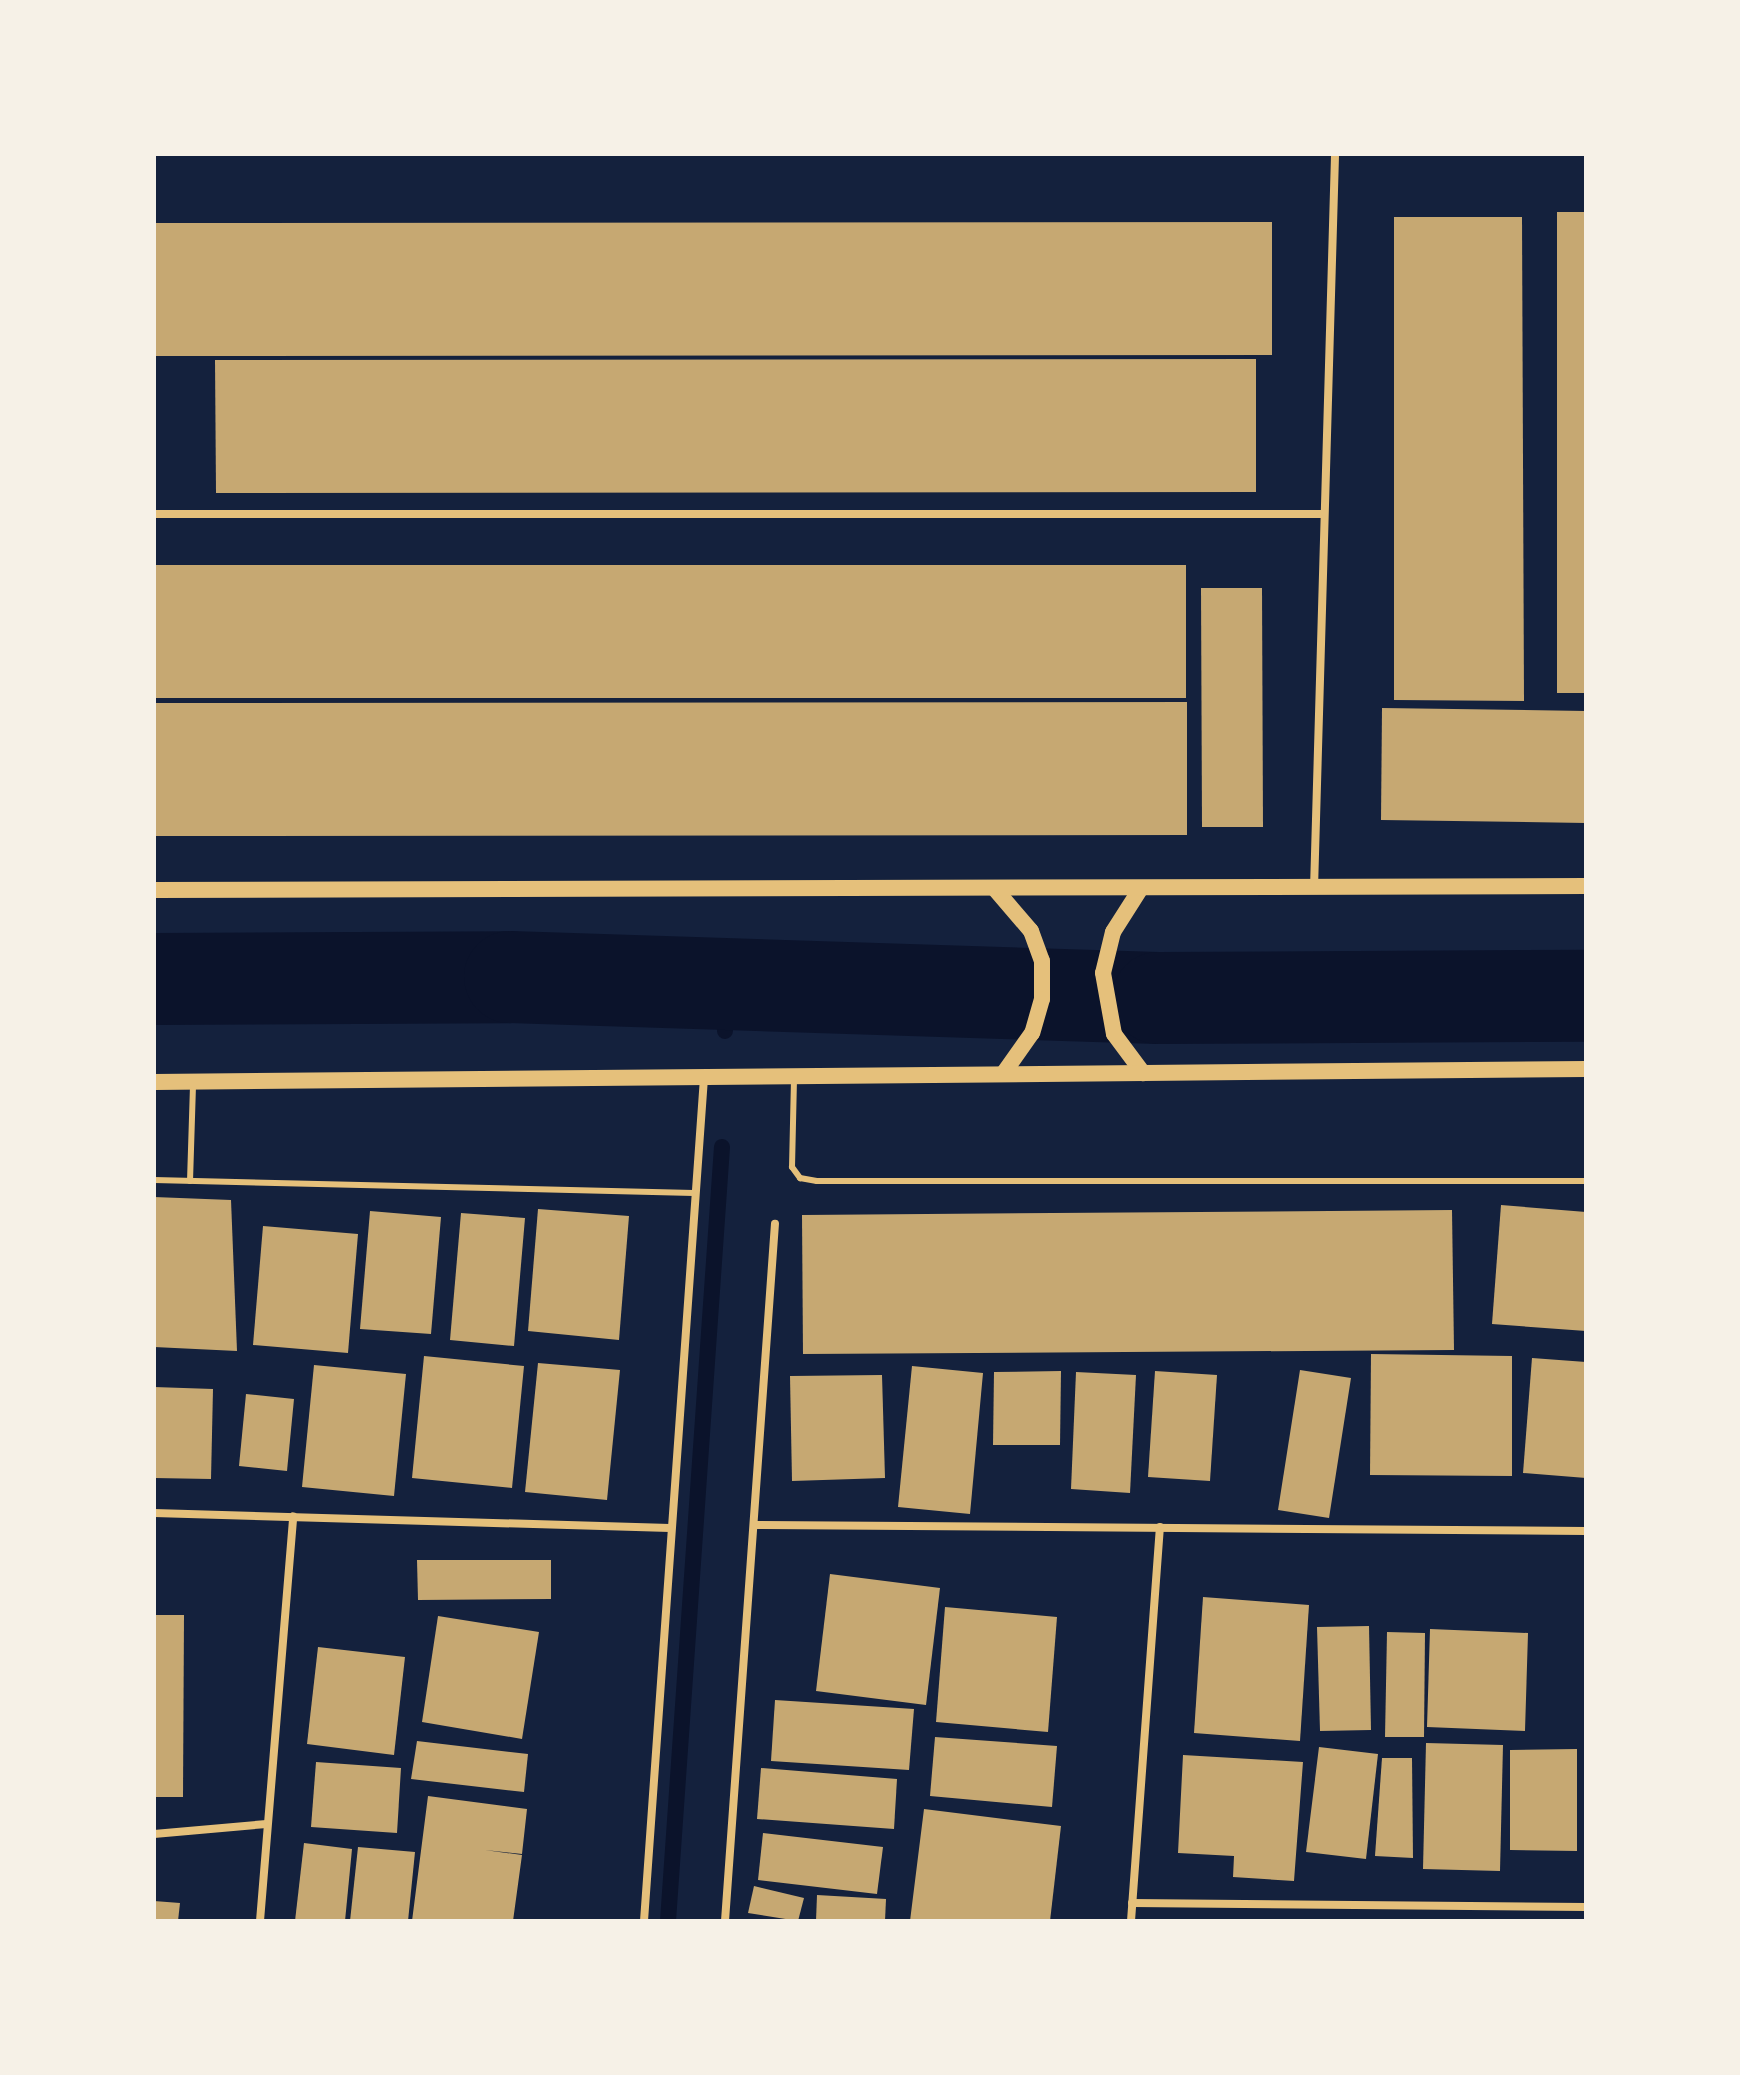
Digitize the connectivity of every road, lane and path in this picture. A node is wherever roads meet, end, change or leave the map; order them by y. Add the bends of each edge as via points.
1 (1335, 154) edge
2 (154, 514) edge
3 (1322, 514) junction
4 (1586, 886) edge
5 (1141, 888) junction
6 (995, 889) junction
7 (1314, 889) junction
8 (154, 890) edge
9 (1586, 1069) edge
10 (1143, 1073) junction
11 (1003, 1074) junction
12 (704, 1077) junction
13 (794, 1077) junction
14 (194, 1081) junction
15 (154, 1082) edge
16 (154, 1180) edge
17 (190, 1181) junction
18 (1586, 1181) edge
19 (694, 1193) junction
20 (775, 1224) dead end
21 (154, 1513) edge
22 (293, 1516) junction
23 (756, 1525) junction
24 (1160, 1527) junction
25 (670, 1528) junction
26 (1586, 1531) edge
27 (267, 1824) junction
28 (154, 1834) edge
29 (1132, 1903) junction
30 (1586, 1907) edge
31 (260, 1921) edge
32 (644, 1921) edge
33 (725, 1921) edge
34 (1131, 1921) edge

1 - 3 street
2 - 3 street
3 - 7 street
4 - 7 main road
5 - 6 main road
5 - 7 main road
5 - 10 main road via 1110,941 1103,998 1114,1034
6 - 8 main road
6 - 11 main road via 1031,931 1042,961 1042,999 1032,1033
9 - 10 main road
10 - 11 main road
11 - 13 main road
12 - 13 main road
12 - 14 main road
12 - 19 street
13 - 18 lane via 792,1167 800,1178 817,1181
14 - 15 main road
14 - 17 lane
16 - 17 lane
17 - 19 lane
19 - 25 street
20 - 23 street
21 - 22 street
22 - 25 street
22 - 27 street
23 - 24 street
23 - 33 street
24 - 26 street
24 - 29 street
25 - 32 street
27 - 28 street
27 - 31 street
29 - 30 street
29 - 34 street

